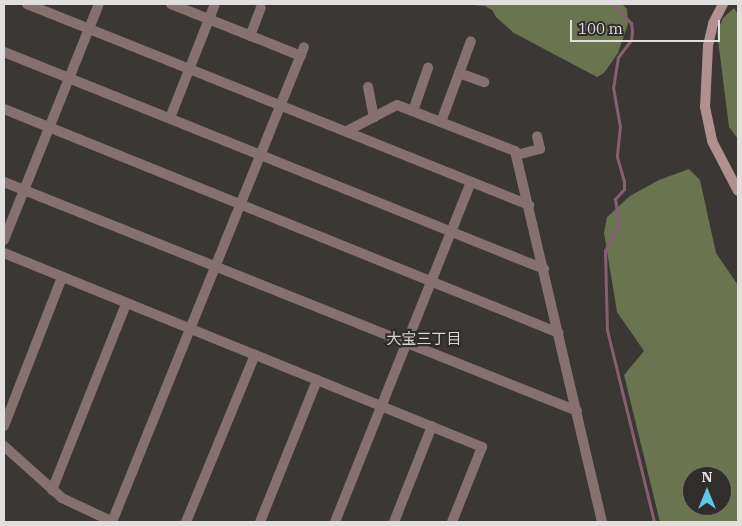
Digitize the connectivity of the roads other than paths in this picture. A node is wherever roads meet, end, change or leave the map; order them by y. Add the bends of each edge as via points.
1 (26, 4) edge
2 (98, 4) edge
3 (171, 4) edge
4 (216, 4) edge
5 (723, 4) edge
6 (261, 8) dead end
7 (209, 19) junction
8 (90, 29) junction
9 (250, 36) junction
10 (471, 41) dead end
11 (4, 52) edge
12 (428, 68) dead end
13 (190, 69) junction
14 (459, 73) junction
15 (69, 79) junction
16 (484, 82) dead end
17 (368, 88) dead end
18 (281, 106) junction
19 (4, 109) edge
20 (413, 111) junction
21 (374, 117) junction
22 (170, 118) junction
23 (440, 122) junction
24 (49, 128) junction
25 (346, 131) junction
26 (537, 136) dead end
27 (261, 155) junction
28 (516, 155) junction
29 (4, 182) edge
30 (471, 182) junction
31 (24, 190) junction
32 (738, 191) edge
33 (529, 204) junction
34 (241, 205) junction
35 (451, 231) junction
36 (4, 240) edge
37 (4, 254) edge
38 (215, 267) junction
39 (544, 269) junction
40 (62, 277) junction
41 (431, 281) junction
42 (126, 304) junction
43 (190, 329) junction
44 (559, 333) junction
45 (406, 344) junction
46 (255, 354) junction
47 (317, 380) junction
48 (382, 406) junction
49 (577, 411) junction
50 (4, 426) edge
51 (432, 426) junction
52 (4, 446) edge
53 (52, 490) junction
54 (112, 522) edge
55 (186, 522) edge
56 (260, 522) edge
57 (335, 522) edge
58 (394, 522) edge
59 (452, 522) edge
60 (602, 522) edge

1 - 8 street
2 - 8 street
3 - 7 street
4 - 7 street
5 - 32 street via 713,24 708,46 705,106 712,140
6 - 9 street
7 - 9 street
7 - 13 street
8 - 13 street
8 - 15 street
9 - 18 street via 302,51
10 - 14 street
11 - 15 street
12 - 20 street
13 - 18 street
13 - 22 street
14 - 16 street
14 - 23 street
15 - 22 street
15 - 24 street
17 - 21 street
18 - 25 street
18 - 27 street
19 - 24 street
20 - 21 street via 397,105
20 - 23 street
21 - 25 street
22 - 27 street
23 - 28 street via 515,151
24 - 31 street
24 - 34 street
25 - 30 street
26 - 28 street via 540,149
27 - 34 street
27 - 35 street
28 - 33 street
29 - 31 street
30 - 33 street
30 - 35 street
31 - 36 street
31 - 38 street
33 - 39 street
34 - 38 street
34 - 41 street
35 - 39 street
35 - 41 street
37 - 40 street
38 - 43 street
38 - 45 street
39 - 44 street
40 - 42 street
40 - 50 street
41 - 44 street
41 - 45 street
42 - 43 street
42 - 53 street
43 - 46 street
43 - 54 street
44 - 49 street
45 - 48 street
45 - 49 street
46 - 47 street
46 - 55 street
47 - 48 street
47 - 56 street
48 - 51 street
48 - 57 street
49 - 60 street
51 - 58 street
51 - 59 street via 482,447
52 - 53 street
53 - 54 street via 74,506

